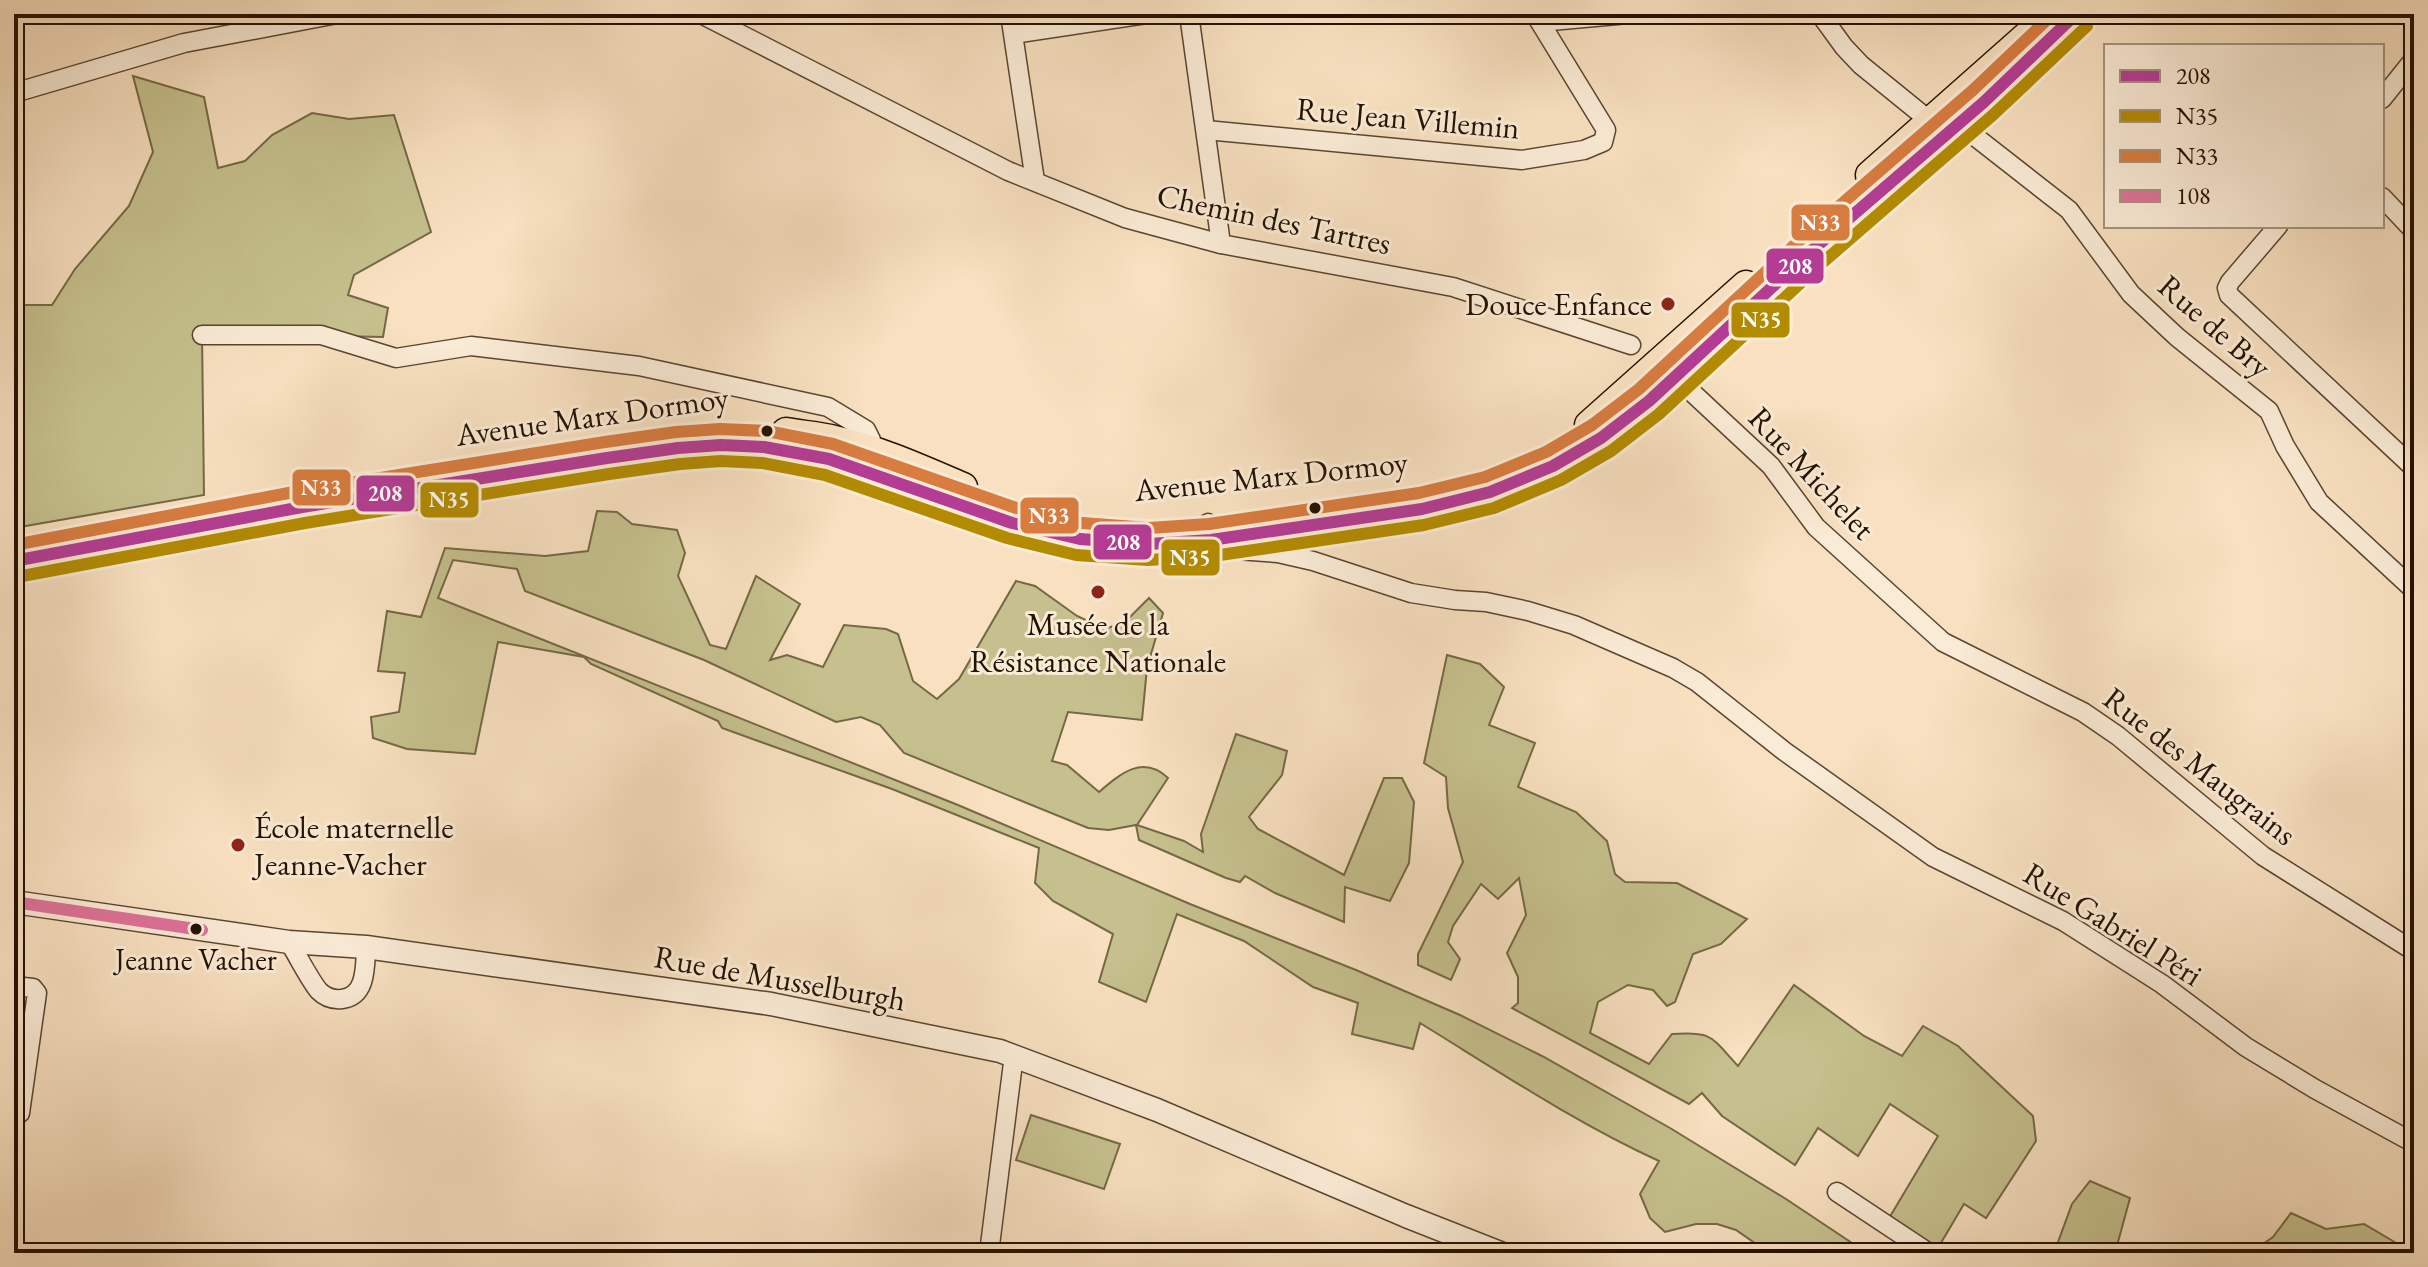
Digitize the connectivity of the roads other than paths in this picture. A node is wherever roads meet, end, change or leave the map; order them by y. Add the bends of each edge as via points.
1 (337, 14) edge
2 (701, 14) edge
3 (1010, 14) edge
4 (1146, 14) edge
5 (1628, 14) edge
6 (1820, 14) edge
7 (2052, 14) edge
8 (2076, 14) edge
9 (1189, 18) edge
10 (1537, 18) edge
11 (1014, 34) junction
12 (2414, 59) edge
13 (14, 93) edge
14 (2384, 96) edge
15 (1930, 121) junction
16 (1959, 124) junction
17 (1206, 130) junction
18 (1035, 181) junction
19 (2384, 199) edge
20 (2276, 228) edge
21 (2414, 231) edge
22 (1221, 244) junction
23 (202, 335) dead end
24 (1631, 345) dead end
25 (1667, 370) junction
26 (866, 460) junction
27 (2414, 468) edge
28 (1210, 532) junction
29 (14, 542) edge
30 (14, 561) edge
31 (2414, 590) edge
32 (1906, 610) joint
33 (14, 902) edge
34 (289, 942) junction
35 (366, 947) junction
36 (2414, 951) edge
37 (14, 986) edge
38 (1014, 1055) junction
39 (14, 1117) edge
40 (2414, 1143) edge
41 (1837, 1192) dead end
42 (989, 1253) edge
43 (1500, 1253) edge
44 (1929, 1253) edge

1 - 13 street via 184,43
2 - 18 street, Chemin des Tartres
3 - 11 street
4 - 11 street
5 - 10 street
6 - 15 street via 1861,65
7 - 15 main road, Avenue Marx Dormoy
8 - 16 main road, Avenue Marx Dormoy
9 - 17 street
10 - 17 street, Rue Jean Villemin via 1606,130 1603,142 1522,160
11 - 18 street
12 - 14 street
15 - 16 street
15 - 25 main road, Avenue Marx Dormoy
16 - 25 main road, Avenue Marx Dormoy
16 - 31 street, Rue de Bry via 2069,210 2131,294 2269,411 2319,502
17 - 22 street
18 - 22 street, Chemin des Tartres via 1125,218
19 - 21 street
20 - 27 street via 2230,282 2229,295
22 - 24 street, Chemin des Tartres via 1453,287
23 - 26 street via 321,335 396,358 471,346 639,366 828,407 866,430 871,440
25 - 28 main road, Avenue Marx Dormoy via 1649,401 1601,438 1553,466 1490,492 1422,509
25 - 32 street, Rue Michelet via 1771,466 1816,527
26 - 28 main road, Avenue Marx Dormoy via 1012,523 1080,539 1149,544
26 - 29 main road, Avenue Marx Dormoy via 834,440 774,431 668,434
26 - 30 main road, Avenue Marx Dormoy via 764,447 678,448 302,507
28 - 40 street, Rue Gabriel Péri via 1223,549 1278,553 1411,593 1528,611 1636,651 1697,682 1933,857 2063,921 2162,984 2246,1047
32 - 36 street, Rue des Maugrains via 1943,642 2083,712 2263,856
33 - 34 street, Rue de Musselburgh
34 - 35 street, Rue de Musselburgh
34 - 35 street via 316,988 334,1000 357,992
35 - 38 street, Rue de Musselburgh via 771,1004
37 - 39 street via 37,993 20,1113
38 - 42 street
38 - 43 street, Rue de Musselburgh
41 - 44 street

